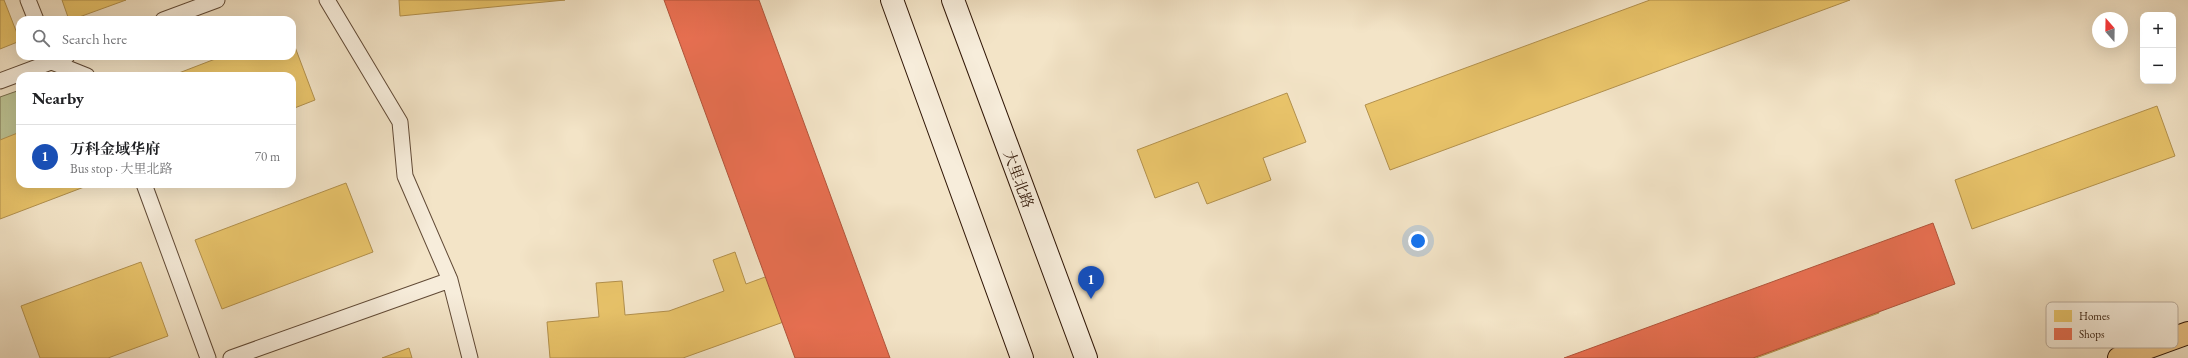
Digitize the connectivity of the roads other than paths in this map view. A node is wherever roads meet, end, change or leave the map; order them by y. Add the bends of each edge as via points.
1 (28, 0) edge
2 (217, 0) edge
3 (327, 0) edge
4 (892, 0) edge
5 (952, 0) edge
6 (34, 16) edge
7 (174, 16) edge
8 (49, 60) edge
9 (53, 60) edge
10 (21, 72) edge
11 (79, 72) edge
12 (16, 74) edge
13 (0, 81) edge
14 (145, 188) edge
15 (450, 280) junction
16 (2188, 333) edge
17 (2178, 337) edge
18 (2147, 348) edge
19 (208, 358) edge
20 (231, 358) edge
21 (470, 358) edge
22 (1022, 358) edge
23 (1086, 358) edge
24 (2119, 358) edge

1 - 6 lane
2 - 7 lane
3 - 15 lane via 400,122 406,176
4 - 22 main road
5 - 23 main road, 大里北路
8 - 10 lane
9 - 11 lane
12 - 13 lane
14 - 19 lane
15 - 20 lane
15 - 21 lane
16 - 17 main road
18 - 24 main road

